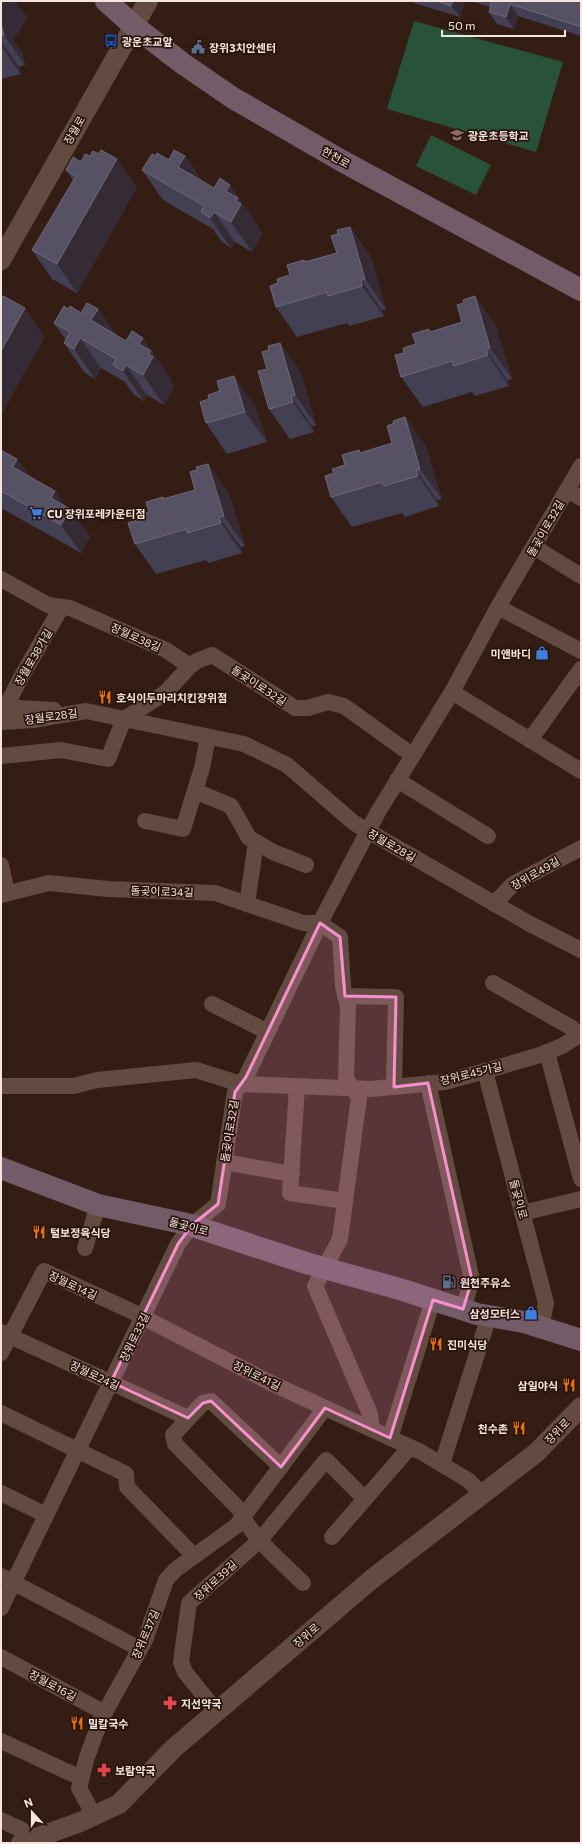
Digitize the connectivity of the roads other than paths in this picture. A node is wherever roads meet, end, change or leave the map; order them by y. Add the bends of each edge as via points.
1 (106, 1) edge
2 (148, 1) edge
3 (134, 26) junction
4 (1, 260) edge
5 (580, 288) edge
6 (581, 466) edge
7 (567, 490) junction
8 (581, 498) edge
9 (534, 547) junction
10 (581, 576) edge
11 (1, 579) edge
12 (498, 606) junction
13 (62, 608) junction
14 (581, 651) edge
15 (190, 666) junction
16 (581, 669) edge
17 (452, 692) junction
18 (3, 712) edge
19 (124, 719) junction
20 (208, 737) junction
21 (530, 740) junction
22 (412, 755) junction
23 (1, 756) edge
24 (581, 771) edge
25 (397, 780) junction
26 (195, 791) junction
27 (145, 821) dead end
28 (369, 831) junction
29 (488, 836) dead end
30 (256, 842) junction
31 (581, 848) edge
32 (1, 864) edge
33 (306, 865) dead end
34 (4, 894) edge
35 (247, 904) junction
36 (494, 904) junction
37 (320, 923) junction
38 (581, 950) edge
39 (493, 983) dead end
40 (346, 996) junction
41 (212, 1004) dead end
42 (268, 1032) junction
43 (580, 1035) edge
44 (547, 1052) junction
45 (485, 1071) junction
46 (428, 1083) junction
47 (241, 1084) junction
48 (1, 1086) edge
49 (297, 1087) junction
50 (394, 1087) junction
51 (353, 1088) junction
52 (224, 1162) junction
53 (1, 1168) edge
54 (292, 1174) junction
55 (581, 1179) edge
56 (581, 1199) edge
57 (345, 1201) junction
58 (98, 1205) junction
59 (522, 1213) junction
60 (192, 1225) junction
61 (85, 1248) dead end
62 (324, 1268) junction
63 (433, 1300) junction
64 (463, 1309) junction
65 (489, 1316) junction
66 (142, 1318) junction
67 (541, 1327) junction
68 (6, 1334) edge
69 (581, 1340) edge
70 (1, 1353) edge
71 (111, 1382) junction
72 (581, 1407) edge
73 (325, 1408) junction
74 (1, 1413) edge
75 (188, 1418) junction
76 (372, 1430) junction
77 (390, 1438) junction
78 (410, 1447) junction
79 (78, 1450) junction
80 (442, 1464) junction
81 (281, 1467) junction
82 (1, 1493) edge
83 (482, 1494) junction
84 (365, 1499) junction
85 (46, 1515) junction
86 (242, 1518) junction
87 (332, 1537) dead end
88 (260, 1540) junction
89 (194, 1556) junction
90 (7, 1579) edge
91 (303, 1583) dead end
92 (1, 1608) edge
93 (140, 1649) junction
94 (1, 1657) edge
95 (218, 1712) junction
96 (105, 1713) junction
97 (1, 1741) edge
98 (81, 1778) junction
99 (94, 1816) junction
100 (1, 1820) edge
101 (25, 1842) edge

1 - 3 main road, 한천로
2 - 3 street, 장월로
3 - 4 street, 장월로
3 - 5 main road, 한천로 via 233,98 342,161
6 - 7 street, 돌곶이로32길
7 - 8 street, 돌곶이로32길
7 - 9 street, 돌곶이로32길
9 - 10 street
9 - 12 street, 돌곶이로32길
11 - 13 street, 장월로38길 via 48,605
12 - 14 street
12 - 17 street, 돌곶이로32길
13 - 15 street, 장월로38길 via 70,608 166,650
13 - 18 street, 장월로38가길
15 - 19 street via 165,694
15 - 22 street, 돌곶이로32길 via 212,655 295,708 308,708 328,702 344,706
16 - 21 street
17 - 21 street
17 - 22 street, 돌곶이로32길
18 - 19 street, 장월로28길 via 32,720 86,711
19 - 20 street, 장월로28길
19 - 23 street via 108,759 61,750
20 - 26 street
20 - 28 street, 장월로28길 via 244,744 287,766 354,823
21 - 24 street
22 - 25 street, 돌곶이로32길
25 - 28 street, 돌곶이로32길
25 - 29 street
26 - 27 street via 183,829
26 - 30 street via 231,806 249,838
28 - 36 street, 장월로28길
28 - 37 street, 돌곶이로32길
30 - 33 street
30 - 35 street
31 - 36 street, 장위로49길 via 513,884
32 - 34 street
34 - 35 street, 돌곶이로34길 via 49,884 214,893
35 - 37 street, 돌곶이로34길 via 303,923
36 - 38 street, 장월로28길
37 - 40 street via 340,937
37 - 42 street, 돌곶이로32길
39 - 43 street, 장위로45가길
40 - 50 street via 396,997
40 - 51 street via 346,1079
41 - 42 street
42 - 47 street, 돌곶이로32길
43 - 44 street, 장위로45가길
44 - 45 street, 장위로45가길
44 - 55 street
45 - 46 street, 장위로45가길 via 445,1082
45 - 59 street, 돌곶이로
46 - 50 street, 장위로45가길
46 - 64 street via 472,1280
47 - 48 street via 196,1070 97,1080 74,1086
47 - 49 street, 장위로45가길
47 - 52 street, 돌곶이로32길 via 235,1092
49 - 51 street, 장위로45가길
49 - 54 street
50 - 51 street, 장위로45가길
51 - 57 street via 359,1097
52 - 54 street
52 - 60 street, 돌곶이로32길 via 218,1204
53 - 58 main road, 돌곶이로
54 - 57 street via 290,1193
56 - 59 street
57 - 62 street via 340,1239
58 - 60 main road, 돌곶이로
58 - 61 street
59 - 67 street, 돌곶이로 via 546,1303
60 - 62 main road, 돌곶이로
60 - 66 street, 장위로33길 via 178,1244
62 - 63 main road, 돌곶이로
62 - 76 street via 315,1286 370,1414
63 - 64 main road, 돌곶이로
63 - 77 street
64 - 65 main road, 돌곶이로
65 - 67 main road, 돌곶이로
65 - 80 street
66 - 68 street, 장월로14길 via 44,1271
66 - 71 street, 장위로33길
66 - 73 street, 장위로41길
67 - 69 main road, 돌곶이로
68 - 70 street, 장월로14길
68 - 71 street, 장월로24길
71 - 75 street, 장월로24길
71 - 79 street, 장위로33길
72 - 83 street, 장위로 via 536,1453
73 - 76 street, 장위로41길
73 - 81 street, 장위로37길
74 - 79 street
75 - 81 street via 203,1403 211,1401
75 - 86 street via 173,1435 175,1444 240,1510
76 - 77 street, 장위로41길
77 - 78 street, 장위로41길
78 - 80 street, 장위로41길
78 - 84 street
79 - 85 street, 장위로33길
79 - 89 street via 126,1474 127,1487
80 - 83 street, 장위로41길 via 468,1480
81 - 86 street, 장위로37길
82 - 85 street
83 - 95 street, 장위로 via 372,1579
84 - 87 street
84 - 88 street, 장위로39길 via 326,1460
85 - 90 street, 장위로33길
86 - 88 street
86 - 89 street, 장위로37길 via 236,1526
88 - 91 street
88 - 95 street, 장위로39길 via 189,1603 182,1662 185,1672
89 - 93 street, 장위로37길 via 166,1580
90 - 92 street, 장위로33길
90 - 93 street
93 - 96 street, 장위로37길
94 - 96 street, 장월로16길
95 - 99 street, 장위로 via 174,1748 119,1804
96 - 98 street, 장위로37길
97 - 98 street
98 - 99 street, 장위로37길 via 79,1788
99 - 101 street, 장위로
100 - 101 street via 22,1830

